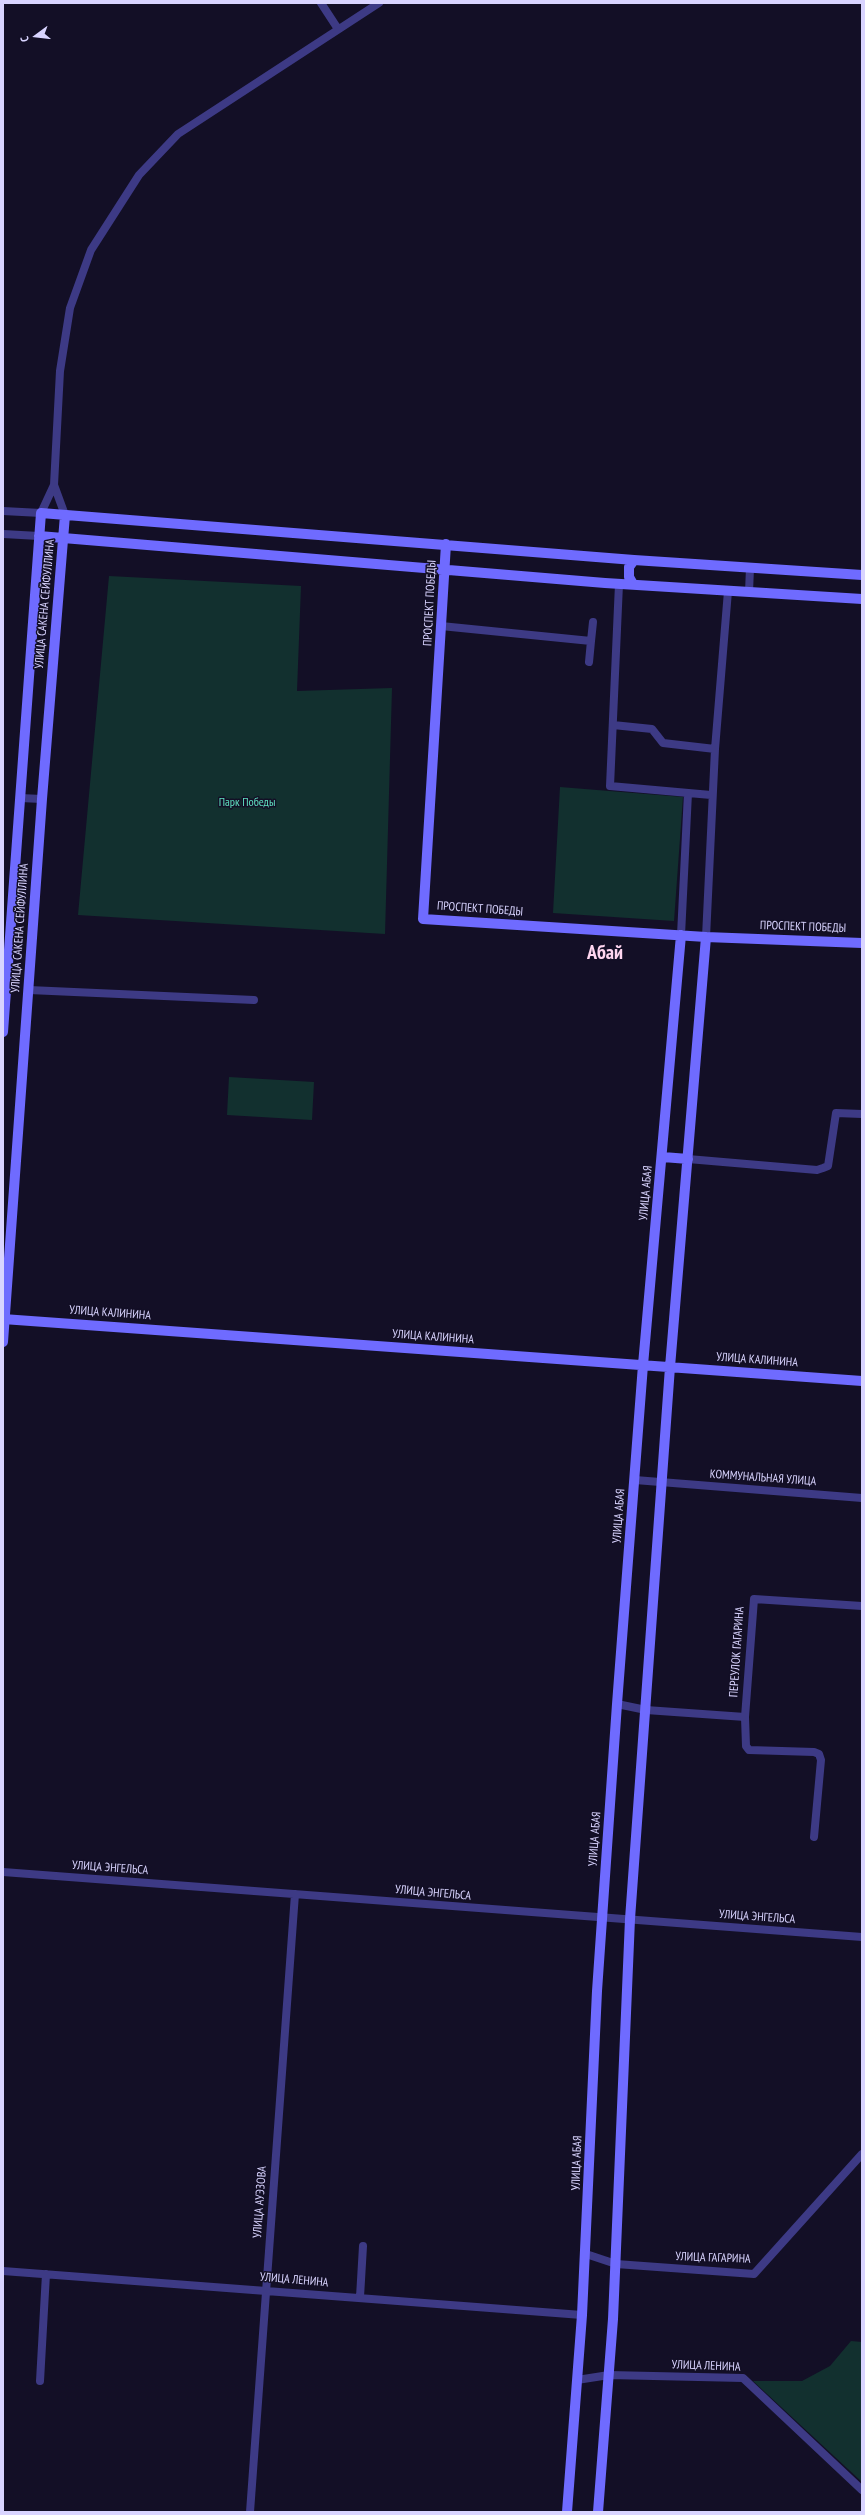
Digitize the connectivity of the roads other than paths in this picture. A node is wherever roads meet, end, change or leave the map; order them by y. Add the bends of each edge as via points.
1 (321, 3) edge
2 (379, 3) edge
3 (338, 29) junction
4 (54, 485) junction
5 (3, 511) edge
6 (42, 513) junction
7 (65, 515) junction
8 (3, 534) edge
9 (40, 536) junction
10 (63, 538) junction
11 (446, 544) junction
12 (634, 560) junction
13 (750, 568) junction
14 (445, 570) junction
15 (862, 575) edge
16 (619, 584) junction
17 (632, 584) junction
18 (728, 591) junction
19 (749, 592) junction
20 (862, 599) edge
21 (593, 622) dead end
22 (441, 626) junction
23 (591, 641) junction
24 (589, 662) dead end
25 (613, 725) junction
26 (714, 749) junction
27 (688, 793) junction
28 (711, 795) junction
29 (20, 798) junction
30 (42, 799) junction
31 (681, 935) junction
32 (706, 937) junction
33 (862, 943) edge
34 (29, 990) junction
35 (254, 1000) dead end
36 (3, 1032) edge
37 (862, 1114) edge
38 (663, 1157) junction
39 (688, 1159) junction
40 (4, 1319) edge
41 (3, 1342) edge
42 (643, 1365) junction
43 (670, 1367) junction
44 (862, 1381) edge
45 (635, 1480) junction
46 (663, 1482) junction
47 (862, 1498) edge
48 (862, 1606) edge
49 (617, 1704) junction
50 (646, 1710) junction
51 (745, 1717) junction
52 (814, 1837) dead end
53 (3, 1872) edge
54 (295, 1894) junction
55 (602, 1917) junction
56 (630, 1919) junction
57 (862, 1937) edge
58 (862, 2154) edge
59 (363, 2246) dead end
60 (586, 2254) junction
61 (616, 2264) junction
62 (3, 2271) edge
63 (46, 2274) junction
64 (265, 2289) junction
65 (360, 2297) junction
66 (582, 2315) junction
67 (609, 2375) junction
68 (577, 2380) junction
69 (40, 2381) dead end
70 (862, 2490) edge
71 (250, 2512) edge
72 (567, 2512) edge
73 (598, 2512) edge

1 - 3 street
2 - 3 street
3 - 4 street via 178,134 139,175 91,250 70,308 60,371
4 - 6 street
4 - 7 street
5 - 6 street
6 - 7 street
6 - 9 street, УЛИЦА САКЕНА СЕЙФУЛЛИНА
7 - 10 street, УЛИЦА САКЕНА СЕЙФУЛЛИНА
7 - 11 street
8 - 9 street
9 - 10 street
9 - 29 street, УЛИЦА САКЕНА СЕЙФУЛЛИНА
10 - 14 street
10 - 30 street, УЛИЦА САКЕНА СЕЙФУЛЛИНА
11 - 12 street
11 - 14 street, ПРОСПЕКТ ПОБЕДЫ
12 - 13 street
12 - 17 street via 628,567 628,577
13 - 15 street
13 - 19 street
14 - 16 street
14 - 22 street, ПРОСПЕКТ ПОБЕДЫ
16 - 17 street
16 - 25 street
17 - 18 street
18 - 19 street
18 - 26 street
19 - 20 street
21 - 23 street
22 - 23 street
22 - 31 street, ПРОСПЕКТ ПОБЕДЫ via 423,919
23 - 24 street
25 - 26 street via 652,729 664,743
25 - 27 street via 610,786
26 - 28 street
27 - 28 street
27 - 31 street
28 - 32 street
29 - 30 street
29 - 36 street, УЛИЦА САКЕНА СЕЙФУЛЛИНА
30 - 34 street, УЛИЦА САКЕНА СЕЙФУЛЛИНА
31 - 32 street, ПРОСПЕКТ ПОБЕДЫ
31 - 38 street
32 - 33 street, ПРОСПЕКТ ПОБЕДЫ
32 - 39 street
34 - 35 street
34 - 40 street, УЛИЦА САКЕНА СЕЙФУЛЛИНА
37 - 39 street via 836,1113 828,1166 817,1170
38 - 39 street, УЛИЦА АБАЯ
38 - 42 street, УЛИЦА АБАЯ
39 - 43 street
40 - 41 street, УЛИЦА САКЕНА СЕЙФУЛЛИНА
40 - 42 street, УЛИЦА КАЛИНИНА
42 - 43 street, УЛИЦА КАЛИНИНА
42 - 45 street, УЛИЦА АБАЯ
43 - 44 street, УЛИЦА КАЛИНИНА
43 - 46 street
45 - 46 street, КОММУНАЛЬНАЯ УЛИЦА
45 - 49 street, УЛИЦА АБАЯ
46 - 47 street, КОММУНАЛЬНАЯ УЛИЦА
46 - 50 street
48 - 51 street, ПЕРЕУЛОК ГАГАРИНА via 754,1598
49 - 50 street
49 - 55 street, УЛИЦА АБАЯ
50 - 51 street
50 - 56 street
51 - 52 street via 746,1746 749,1750 819,1754 821,1760
53 - 54 street, УЛИЦА ЭНГЕЛЬСА
54 - 55 street, УЛИЦА ЭНГЕЛЬСА
54 - 64 street, УЛИЦА АУЭЗОВА
55 - 56 street, УЛИЦА ЭНГЕЛЬСА
55 - 60 street, УЛИЦА АБАЯ
56 - 57 street, УЛИЦА ЭНГЕЛЬСА
56 - 61 street
58 - 61 street, УЛИЦА ГАГАРИНА via 754,2274
59 - 65 street
60 - 61 street, УЛИЦА ГАГАРИНА
60 - 66 street, УЛИЦА АБАЯ
61 - 67 street
62 - 63 street, УЛИЦА ЛЕНИНА
63 - 64 street, УЛИЦА ЛЕНИНА
63 - 69 street
64 - 65 street, УЛИЦА ЛЕНИНА
64 - 71 street, УЛИЦА АУЭЗОВА
65 - 66 street, УЛИЦА ЛЕНИНА
66 - 68 street, УЛИЦА АБАЯ
67 - 68 street, УЛИЦА ЛЕНИНА
67 - 70 street, УЛИЦА ЛЕНИНА via 743,2378
67 - 73 street
68 - 72 street, УЛИЦА АБАЯ

